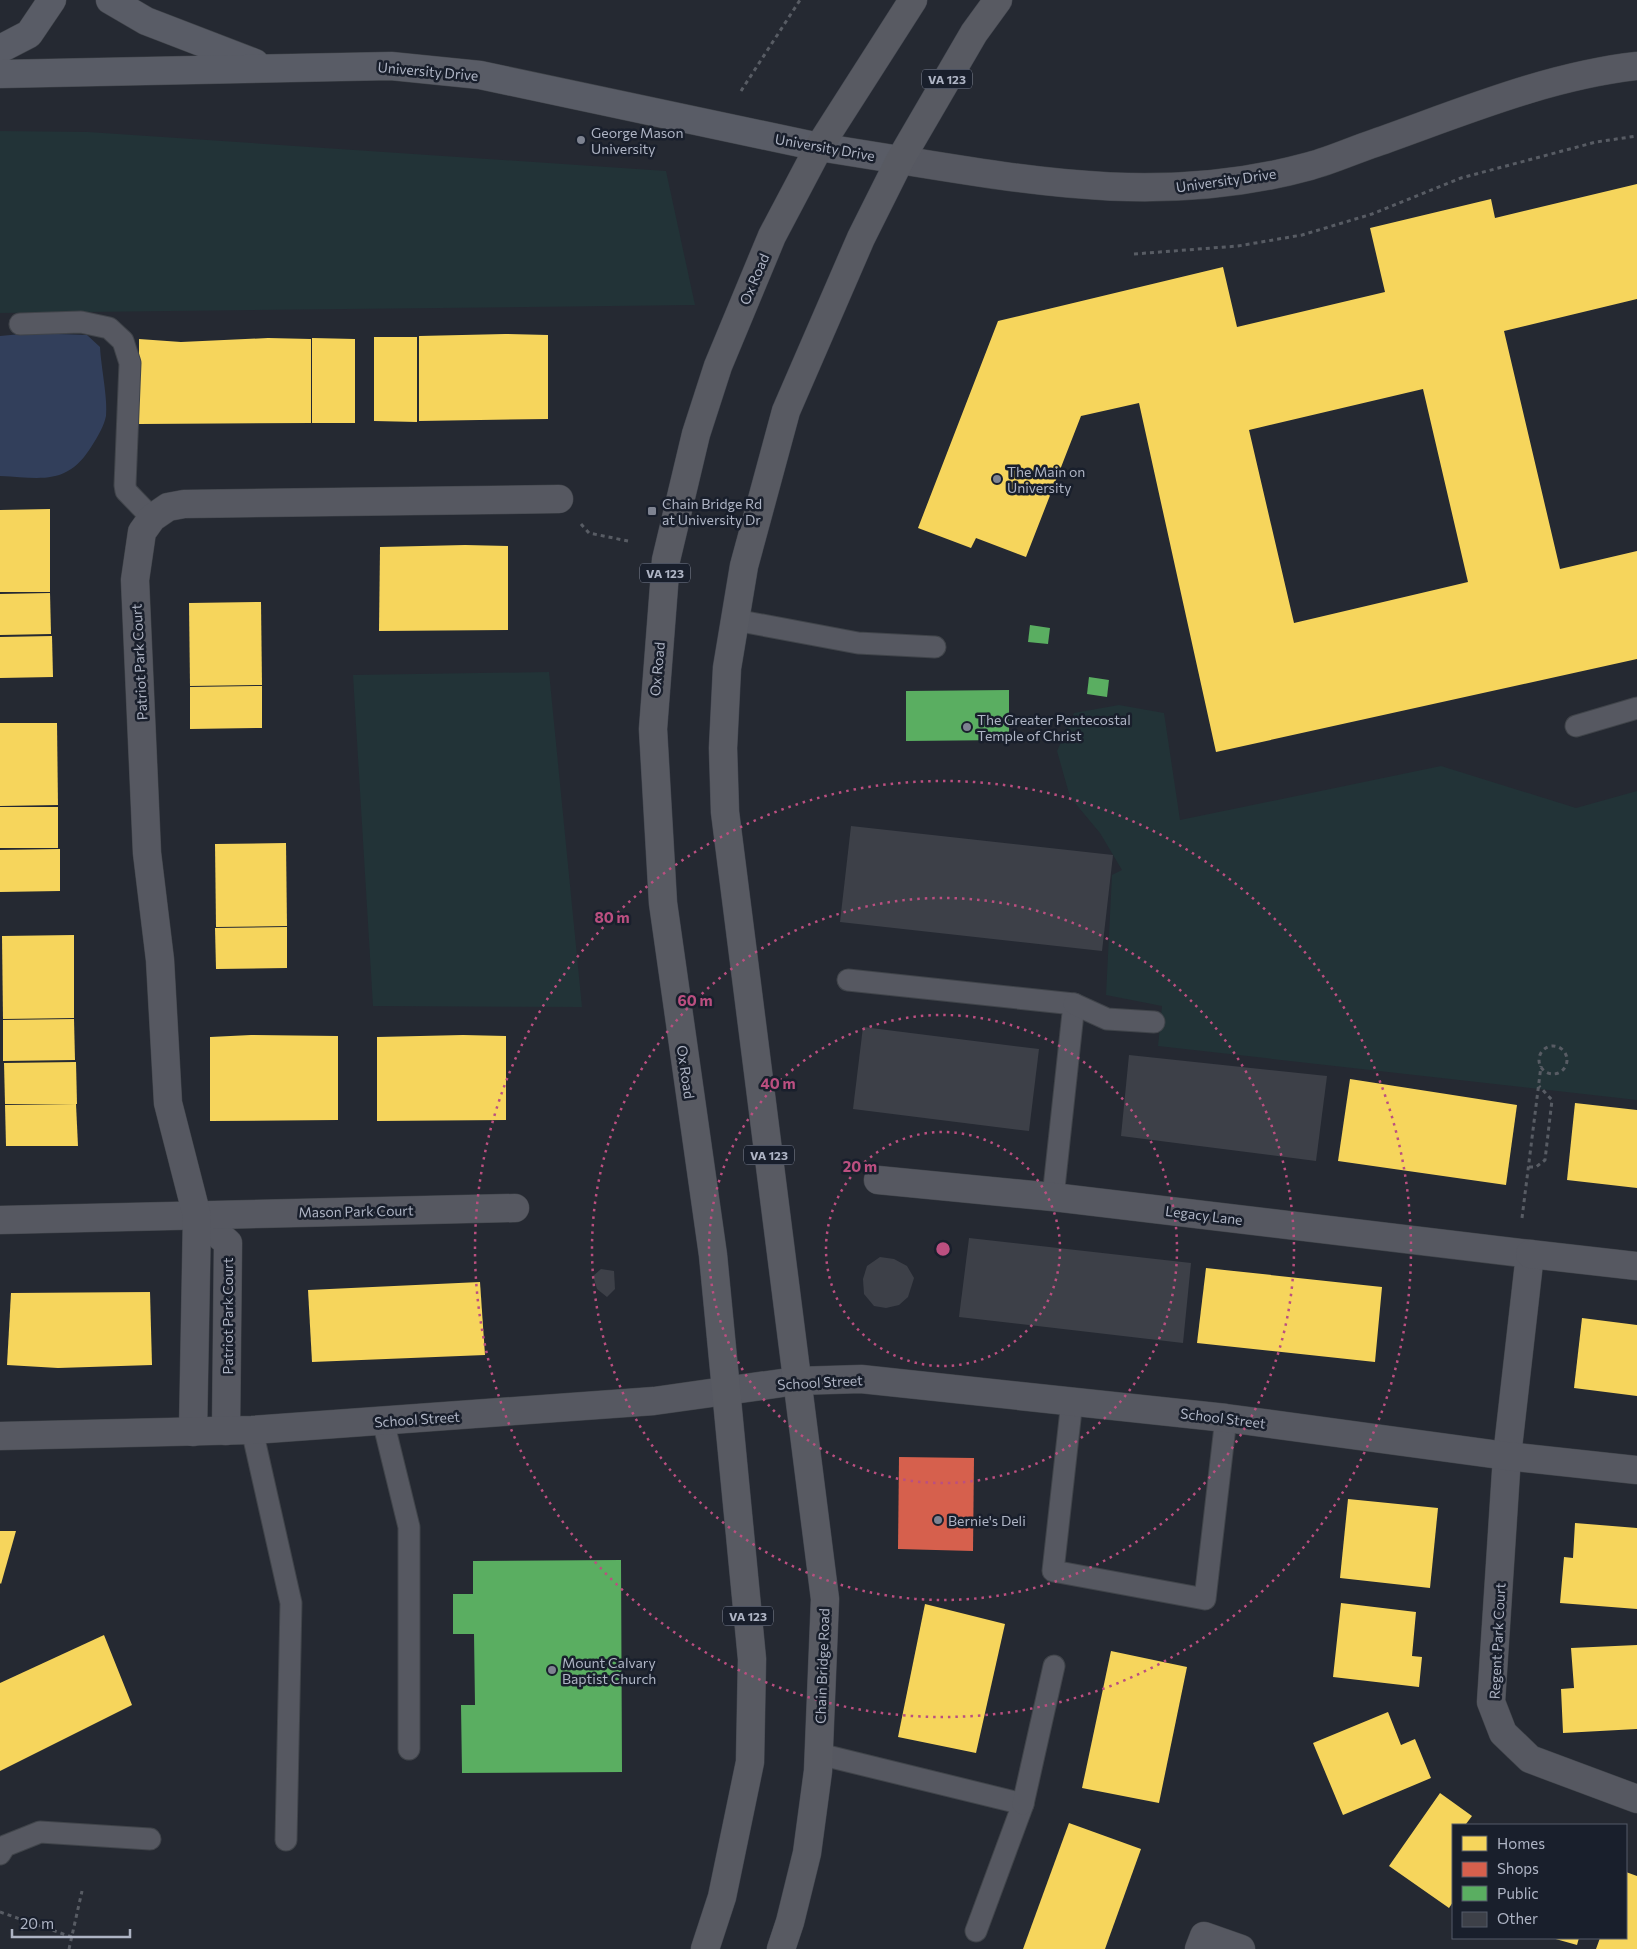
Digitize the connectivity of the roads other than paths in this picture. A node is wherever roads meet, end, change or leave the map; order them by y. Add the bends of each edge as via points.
1 (52, 0) edge
2 (110, 0) edge
3 (913, 0) edge
4 (998, 0) edge
5 (0, 49) edge
6 (1637, 66) edge
7 (268, 68) junction
8 (0, 74) edge
9 (819, 147) junction
10 (900, 160) junction
11 (20, 324) dead end
12 (559, 499) dead end
13 (152, 518) junction
14 (735, 620) junction
15 (935, 647) dead end
16 (1637, 708) edge
17 (1576, 726) dead end
18 (848, 980) dead end
19 (1074, 1004) junction
20 (1154, 1022) dead end
21 (878, 1180) dead end
22 (1052, 1197) junction
23 (514, 1208) dead end
24 (196, 1216) junction
25 (0, 1220) edge
26 (1530, 1254) junction
27 (1637, 1266) edge
28 (796, 1381) junction
29 (727, 1391) junction
30 (1072, 1401) junction
31 (1226, 1418) junction
32 (383, 1421) junction
33 (239, 1431) junction
34 (193, 1432) junction
35 (0, 1436) edge
36 (1507, 1456) junction
37 (1637, 1470) edge
38 (1054, 1666) dead end
39 (409, 1749) dead end
40 (819, 1754) junction
41 (1637, 1799) edge
42 (1022, 1804) junction
43 (150, 1839) dead end
44 (286, 1840) dead end
45 (0, 1854) edge
46 (976, 1931) dead end
47 (705, 1949) edge
48 (781, 1949) edge
49 (1199, 1949) edge
50 (1241, 1949) edge

1 - 5 street via 29,34
2 - 7 street via 146,20
3 - 9 main road, Ox Road / VA 123
4 - 10 main road, VA 123 via 974,33
6 - 10 street, University Drive via 1524,90 1311,166 1240,180 1180,187 1061,185
7 - 8 street, University Drive
7 - 9 street, University Drive via 391,66 480,74
9 - 10 street, University Drive
9 - 29 main road, Ox Road / VA 123 via 772,236 718,366 696,434 666,560 653,729 662,903 712,1255
10 - 14 main road, VA 123 via 861,238 786,411 744,566
11 - 13 lane via 82,322 109,328 123,340 130,363 125,485 126,491
12 - 13 street via 184,504 168,507
13 - 24 street, Patriot Park Court via 142,532 135,580 147,853 160,960 168,1103
14 - 15 lane via 858,643
14 - 28 main road, VA 123 via 726,677 722,748 725,812
16 - 17 lane
18 - 19 lane
19 - 20 lane via 1107,1019
19 - 22 lane
21 - 22 street, Legacy Lane
22 - 26 street, Legacy Lane
23 - 24 street, Mason Park Court
24 - 25 street, Mason Park Court
24 - 33 street, Patriot Park Court via 228,1243
24 - 34 street, Patriot Park Court
26 - 27 street, Legacy Lane
26 - 36 street
28 - 29 street, School Street
28 - 30 street, School Street via 878,1380
28 - 40 main road, Chain Bridge Road / VA 123 via 825,1599
29 - 32 street, School Street via 654,1401
29 - 47 main road, VA 123 via 752,1659 750,1762 722,1897
30 - 31 street, School Street
30 - 31 lane via 1053,1571 1205,1599
31 - 36 street, School Street
32 - 33 street, School Street
32 - 39 lane via 409,1527
33 - 34 street, School Street
33 - 44 lane via 291,1603
34 - 35 street, School Street
36 - 37 street, School Street
36 - 41 street, Regent Park Court via 1492,1702 1503,1733 1530,1759
38 - 42 lane
40 - 42 lane
40 - 48 main road, Chain Bridge Road / VA 123 via 807,1853
42 - 46 lane
43 - 45 lane via 40,1832 6,1846
49 - 50 street via 1204,1936

